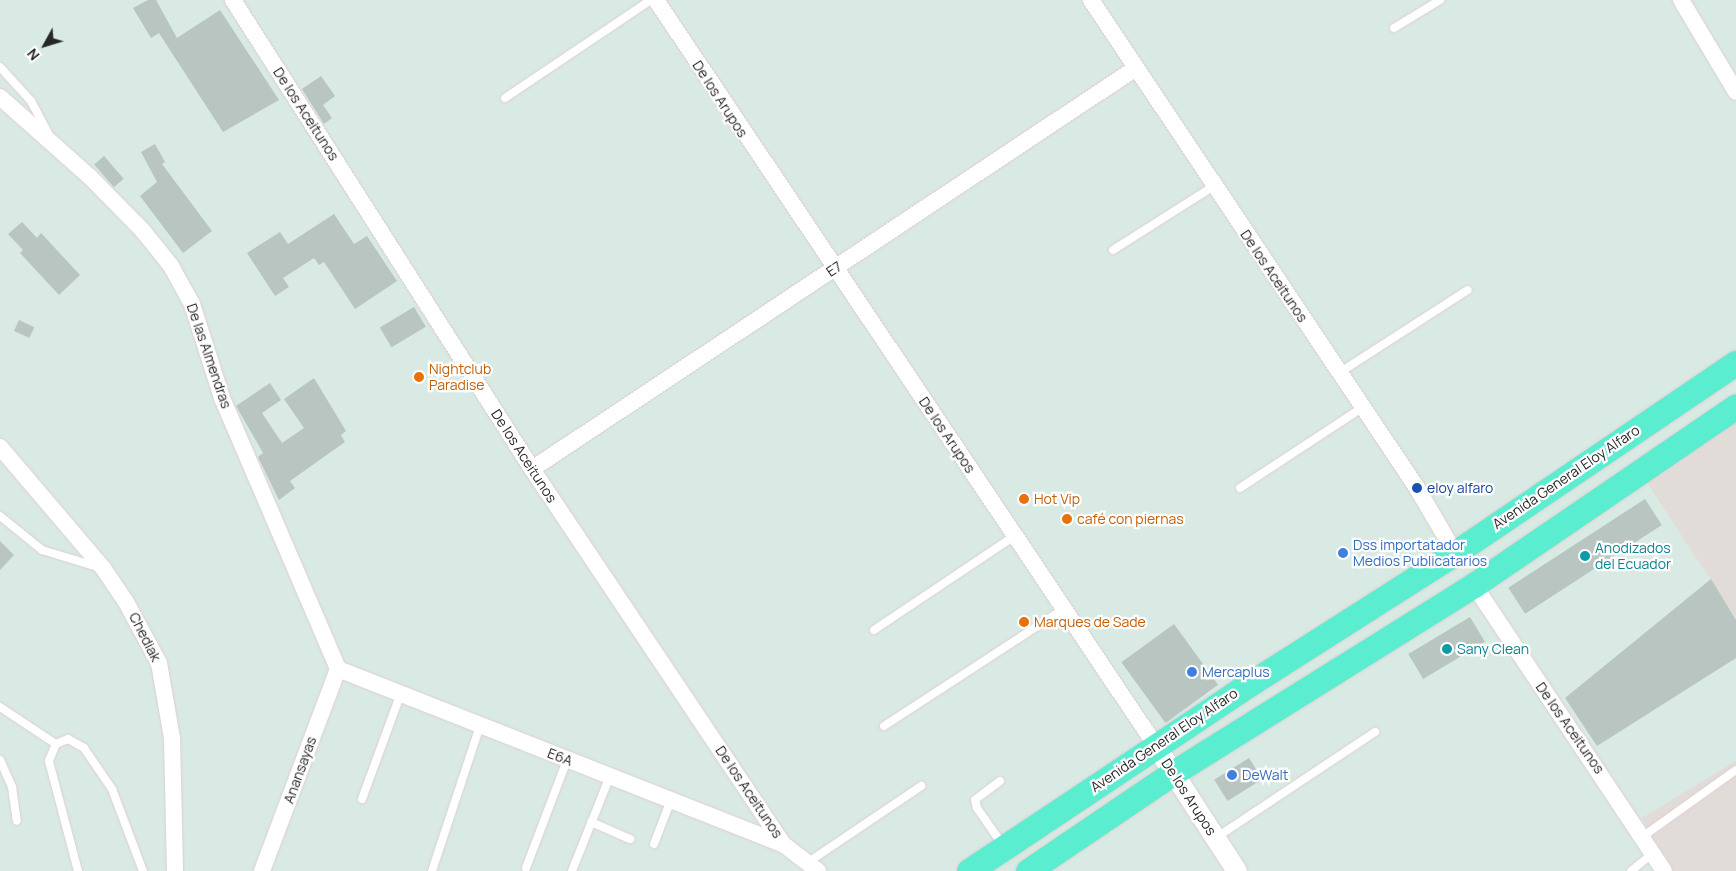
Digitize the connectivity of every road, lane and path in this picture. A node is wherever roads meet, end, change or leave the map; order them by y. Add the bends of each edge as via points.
1 (233, 0) edge
2 (651, 0) edge
3 (656, 0) edge
4 (1091, 0) edge
5 (1440, 0) edge
6 (1681, 0) edge
7 (1394, 28) dead end
8 (0, 67) edge
9 (1136, 68) junction
10 (1736, 92) edge
11 (0, 97) edge
12 (505, 98) dead end
13 (55, 146) junction
14 (1214, 186) junction
15 (1113, 250) dead end
16 (833, 270) junction
17 (1468, 290) dead end
18 (1736, 363) edge
19 (1339, 373) junction
20 (1736, 406) edge
21 (1362, 408) junction
22 (0, 447) edge
23 (532, 470) junction
24 (1240, 488) dead end
25 (0, 516) edge
26 (1016, 536) junction
27 (1455, 553) junction
28 (103, 568) junction
29 (1474, 585) junction
30 (1065, 608) junction
31 (874, 630) dead end
32 (338, 669) junction
33 (401, 693) junction
34 (0, 706) edge
35 (480, 726) junction
36 (884, 726) dead end
37 (1375, 732) dead end
38 (56, 744) junction
39 (1156, 746) junction
40 (0, 760) edge
41 (567, 760) junction
42 (1736, 770) edge
43 (1173, 773) junction
44 (610, 776) junction
45 (1000, 781) dead end
46 (921, 786) dead end
47 (362, 799) dead end
48 (671, 800) junction
49 (17, 821) dead end
50 (591, 822) junction
51 (1642, 837) junction
52 (1216, 838) junction
53 (630, 839) dead end
54 (654, 844) dead end
55 (783, 844) junction
56 (1004, 848) junction
57 (1652, 854) junction
58 (812, 867) edge
59 (526, 868) dead end
60 (78, 871) edge
61 (143, 871) edge
62 (175, 871) edge
63 (262, 871) edge
64 (432, 871) edge
65 (572, 871) edge
66 (969, 871) edge
67 (1028, 871) edge
68 (1237, 871) edge
69 (1631, 871) edge
70 (1664, 871) edge

1 - 23 street, De los Aceitunos
2 - 12 lane
3 - 16 street, De los Arupos
4 - 9 street, De los Aceitunos
5 - 7 lane
6 - 10 street
8 - 13 lane via 32,101
9 - 14 street, De los Aceitunos
9 - 16 street, E7
11 - 13 street, De las Almendras
13 - 32 street, De las Almendras via 143,231 171,266 192,304 222,398
14 - 15 lane
14 - 19 street, De los Aceitunos
16 - 23 street, E7
16 - 26 street, De los Arupos
17 - 19 lane
18 - 27 main road, Avenida General Eloy Alfaro
19 - 21 street, De los Aceitunos
20 - 29 main road
21 - 24 lane
21 - 27 street, De los Aceitunos
22 - 28 street, Chediak
23 - 55 street, De los Aceitunos
25 - 28 lane via 42,550
26 - 30 street, De los Arupos
26 - 31 lane
27 - 39 main road, Avenida General Eloy Alfaro
28 - 62 street, Chediak via 147,638 163,679 172,738
29 - 43 main road
29 - 51 street, De los Aceitunos
30 - 36 lane
30 - 39 street, De los Arupos
32 - 33 street, E6A
32 - 63 street, Anansayas
33 - 35 street, E6A
33 - 47 lane
34 - 38 lane
35 - 41 street, E6A
35 - 64 lane
37 - 52 lane
38 - 60 lane via 49,761 50,773
38 - 61 lane via 68,739 76,742 96,763 112,789
39 - 43 street, De los Arupos
39 - 56 main road, Avenida General Eloy Alfaro
40 - 49 lane via 12,786
41 - 44 street, E6A
41 - 59 lane
42 - 51 lane
43 - 52 street, De los Arupos
43 - 67 main road
44 - 48 street, E6A
44 - 50 lane
45 - 56 lane via 975,800
46 - 58 lane
48 - 54 lane
48 - 55 street, E6A
50 - 53 lane
50 - 65 lane
51 - 57 street, De los Aceitunos
52 - 68 street, De los Arupos
55 - 58 street, De los Aceitunos
56 - 66 main road, Avenida General Eloy Alfaro
57 - 69 lane
57 - 70 street, De los Aceitunos

